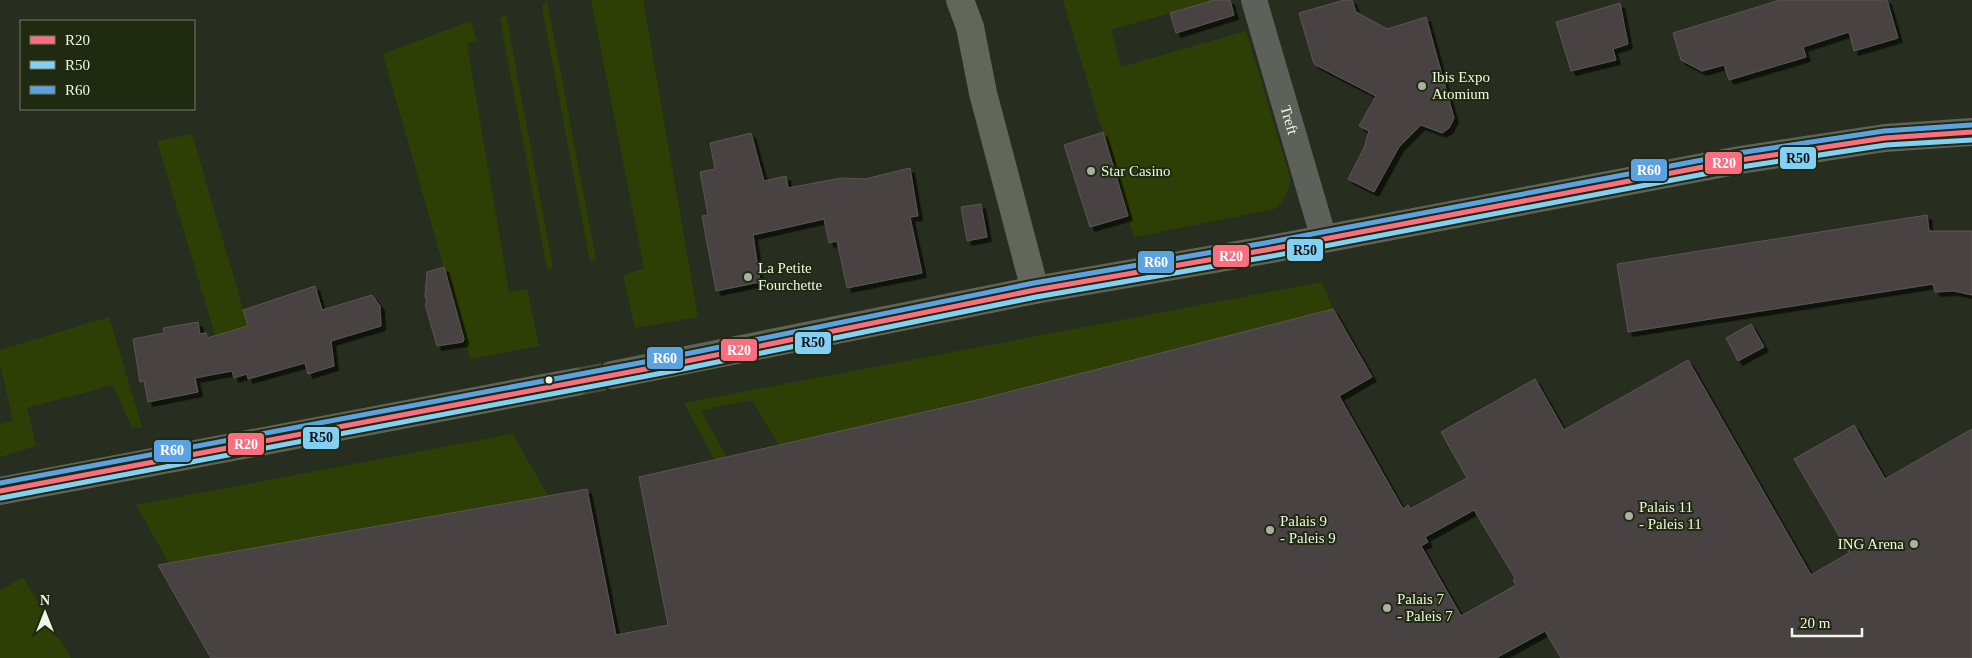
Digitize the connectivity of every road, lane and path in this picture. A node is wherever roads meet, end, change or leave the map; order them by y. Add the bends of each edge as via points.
1 (960, 0) edge
2 (1254, 0) edge
3 (1972, 132) edge
4 (1324, 239) junction
5 (1035, 290) junction
6 (612, 375) tunnel mouth
7 (576, 382) tunnel mouth
8 (0, 491) edge

1 - 5 highway via 970,27 983,93
2 - 4 street, Treft
3 - 4 main road via 1885,138 1740,160
4 - 5 main road
5 - 6 main road
7 - 8 main road

